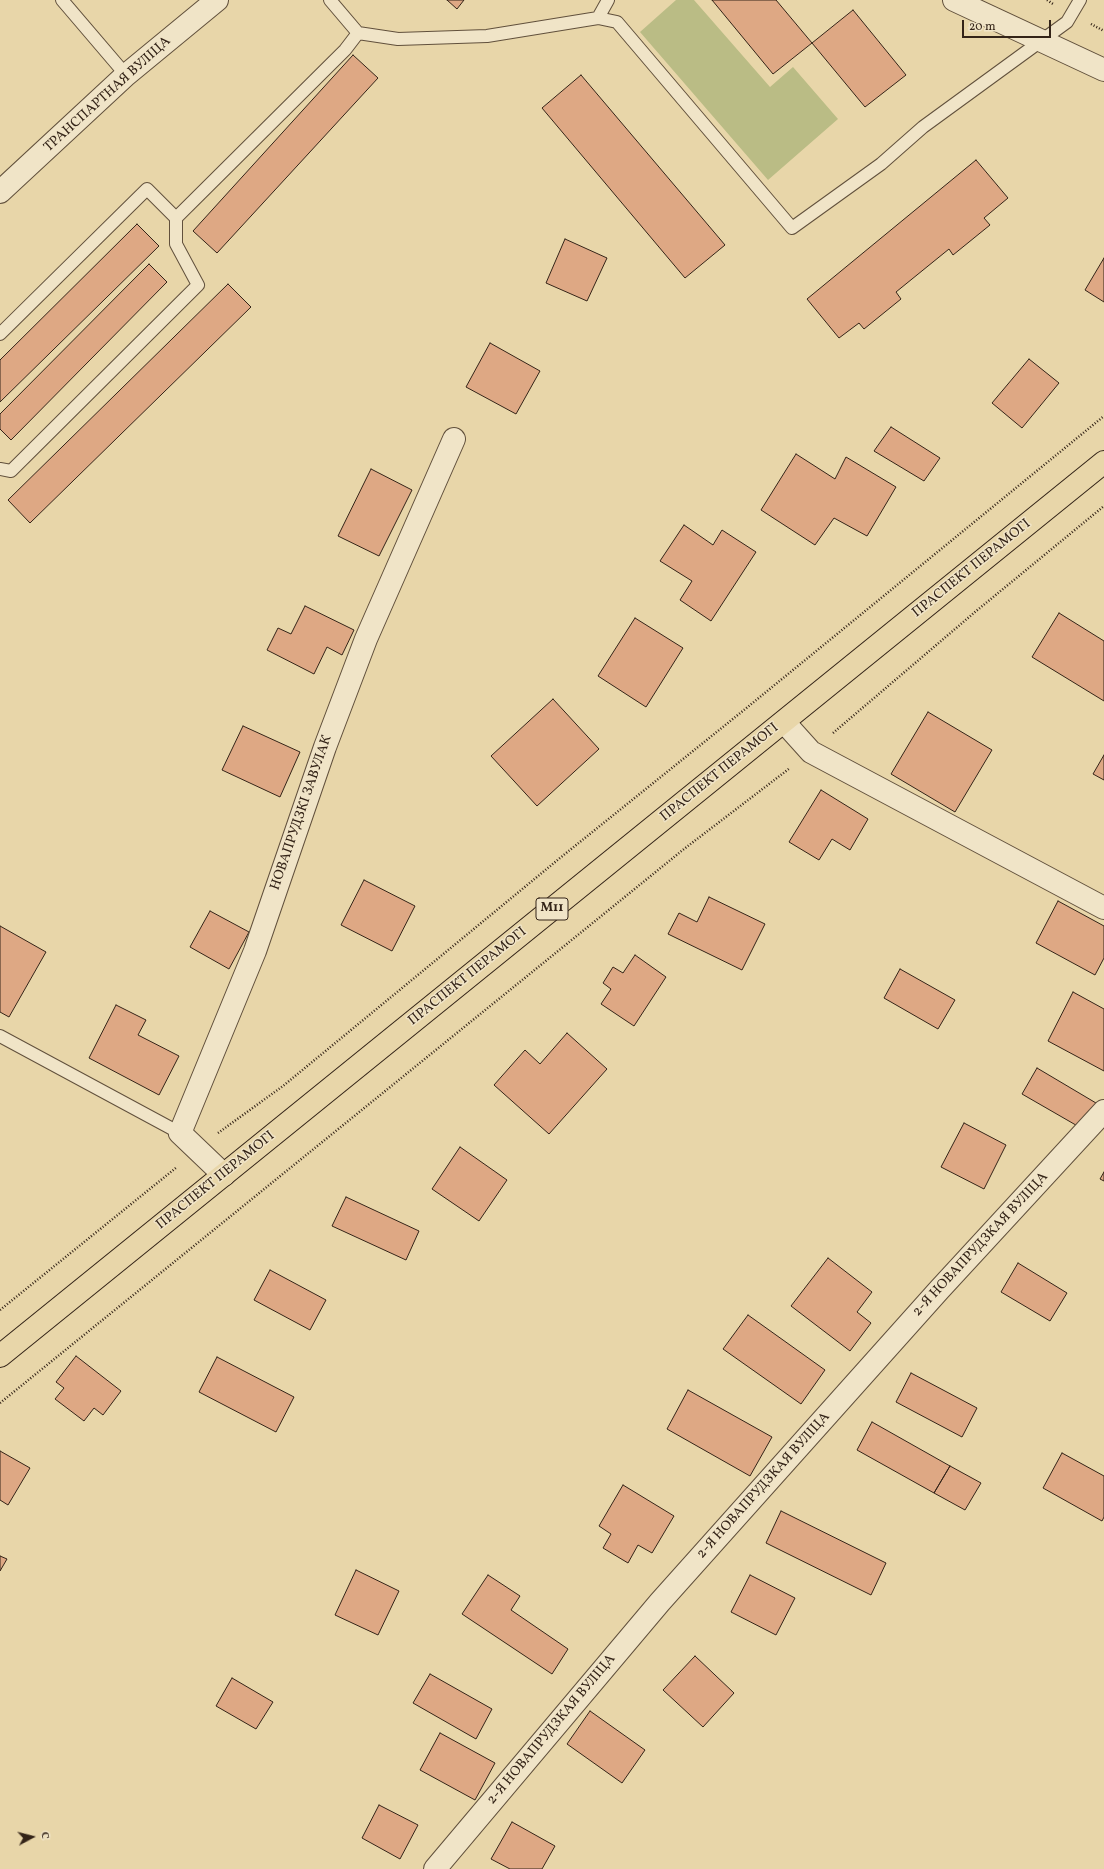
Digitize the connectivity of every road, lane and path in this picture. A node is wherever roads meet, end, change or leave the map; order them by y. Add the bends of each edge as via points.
1 (62, 0) edge
2 (217, 0) edge
3 (330, 0) edge
4 (608, 0) edge
5 (954, 0) edge
6 (1080, 0) edge
7 (598, 18) junction
8 (358, 33) junction
9 (1043, 40) junction
10 (1104, 70) edge
11 (126, 75) junction
12 (0, 192) edge
13 (176, 218) junction
14 (0, 334) edge
15 (1104, 416) edge
16 (454, 439) dead end
17 (1104, 462) edge
18 (0, 469) edge
19 (1104, 506) edge
20 (784, 722) junction
21 (811, 752) junction
22 (1104, 908) edge
23 (0, 1036) edge
24 (1104, 1111) edge
25 (180, 1133) junction
26 (198, 1148) junction
27 (224, 1175) junction
28 (0, 1310) edge
29 (0, 1356) edge
30 (0, 1403) edge
31 (435, 1869) edge

1 - 11 lane
2 - 11 street, ТРАНСПАРТНАЯ ВУЛІЦА
3 - 8 lane
4 - 7 lane
5 - 9 street
6 - 9 lane via 1067,22
7 - 8 lane via 487,36 398,39
7 - 9 lane via 617,22 792,228 881,164 923,127
8 - 13 lane via 345,50
9 - 10 street
11 - 12 street, ТРАНСПАРТНАЯ ВУЛІЦА
13 - 14 lane via 147,189
13 - 18 lane via 176,244 198,285 11,471
15 - 26 path via 283,1086
16 - 25 street, НОВАПРУДЗКІ ЗАВУЛАК via 366,639 325,747 255,951
17 - 20 main road, ПРАСПЕКТ ПЕРАМОГІ / М11
19 - 21 path
20 - 21 street
20 - 27 main road, ПРАСПЕКТ ПЕРАМОГІ / М11
21 - 22 street
21 - 30 path via 684,849
23 - 25 lane
24 - 31 street, 2-Я НОВАПРУДЗКАЯ ВУЛІЦА via 939,1290 660,1602
25 - 26 street
26 - 27 street
26 - 28 path via 164,1179
27 - 29 main road, ПРАСПЕКТ ПЕРАМОГІ / М11

